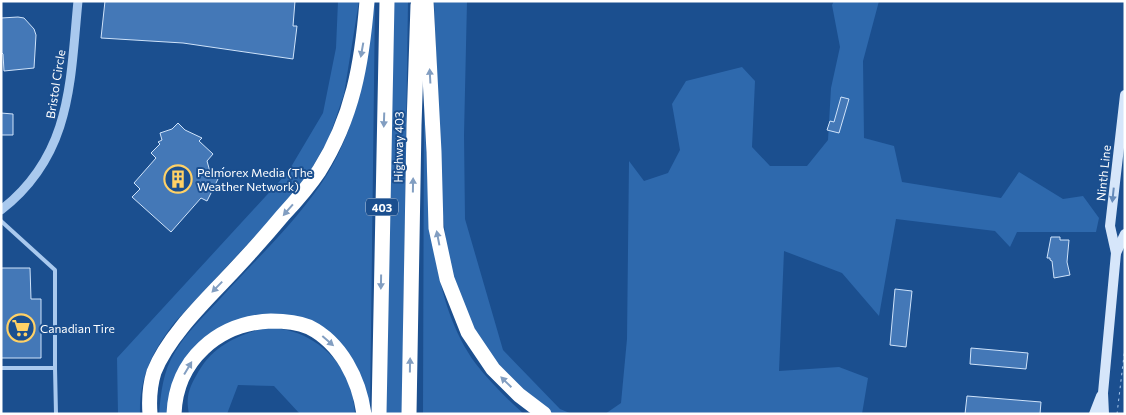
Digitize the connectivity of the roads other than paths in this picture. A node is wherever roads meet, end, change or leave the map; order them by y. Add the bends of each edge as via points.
1 (78, 1) edge
2 (367, 1) edge
3 (387, 1) edge
4 (418, 1) edge
5 (426, 1) edge
6 (1125, 95) edge
7 (1, 210) edge
8 (1, 221) edge
9 (1125, 234) edge
10 (1116, 254) junction
11 (1, 368) edge
12 (55, 368) junction
13 (1103, 393) junction
14 (56, 414) edge
15 (150, 414) edge
16 (174, 414) edge
17 (364, 414) edge
18 (379, 414) edge
19 (409, 414) edge
20 (544, 414) edge
21 (1094, 414) edge
22 (1104, 414) edge

1 - 7 street, Bristol Circle via 66,106 56,140 27,185
2 -> 15 highway via 354,92 338,137 318,172 293,204 171,341 154,373
3 -> 18 highway, Highway 403 / 403
19 -> 4 highway, Highway 403 / 403
20 -> 5 highway via 493,369 468,332 447,279 436,228
6 -> 10 main road, Ninth Line via 1110,226
8 - 12 lane via 55,270
9 - 10 main road, Ninth Line
10 - 13 main road, Ninth Line
11 - 12 lane
12 - 14 lane
13 - 21 main road, Ninth Line
13 - 22 main road, Ninth Line
16 -> 17 highway via 174,398 184,374 209,342 242,326 279,321 308,327 330,340 352,374 362,398

